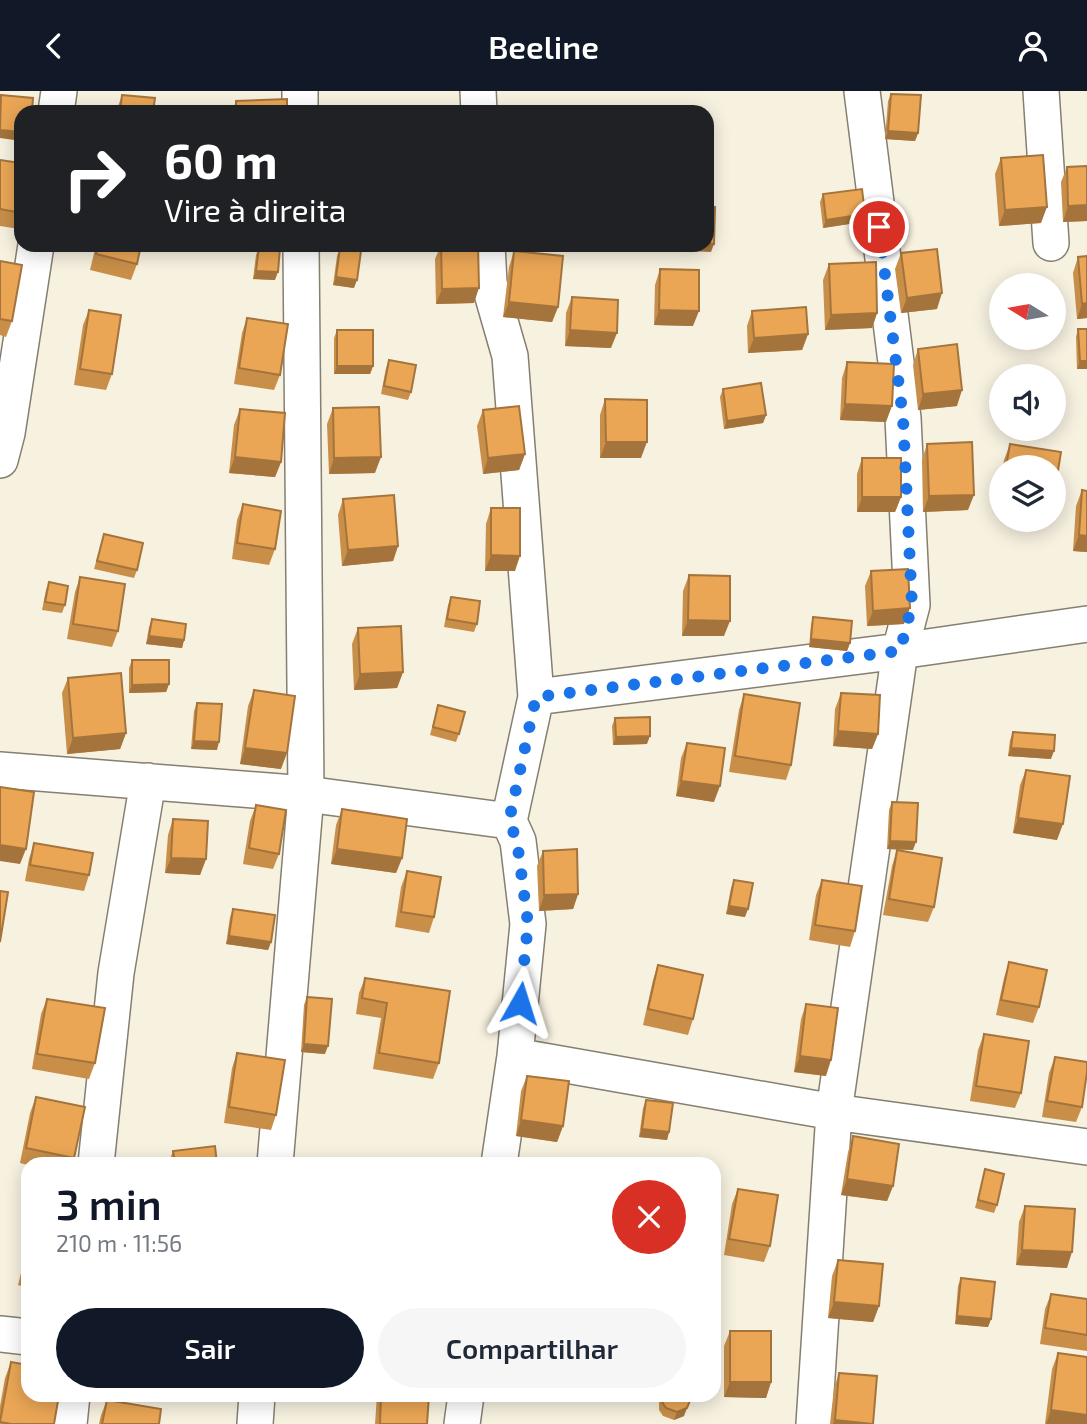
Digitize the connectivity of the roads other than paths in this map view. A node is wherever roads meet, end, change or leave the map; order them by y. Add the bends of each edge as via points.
1 (862, 91) edge
2 (1041, 91) edge
3 (1051, 243) dead end
4 (35, 252) edge
5 (302, 252) edge
6 (487, 252) edge
7 (0, 460) edge
8 (1087, 624) edge
9 (900, 651) junction
10 (536, 697) junction
11 (0, 770) edge
12 (148, 781) junction
13 (306, 794) junction
14 (509, 821) junction
15 (514, 1056) junction
16 (834, 1112) junction
17 (1087, 1147) edge
18 (97, 1157) edge
19 (276, 1157) edge
20 (500, 1157) edge
21 (0, 1334) edge
22 (21, 1336) edge
23 (71, 1402) edge
24 (257, 1402) edge
25 (465, 1402) edge
26 (69, 1424) edge
27 (255, 1424) edge
28 (462, 1424) edge
29 (814, 1424) edge

1 - 9 street via 903,418 912,605
2 - 3 street
4 - 7 street
5 - 13 street
6 - 10 street via 489,283 510,356
8 - 9 street
9 - 10 street
9 - 16 street
10 - 14 street
11 - 12 street
12 - 13 street
12 - 18 street via 116,973
13 - 14 street
13 - 19 street
14 - 15 street via 517,841 528,924
15 - 16 street
15 - 20 street
16 - 17 street
16 - 29 street
21 - 22 street
23 - 26 street
24 - 27 street
25 - 28 street

